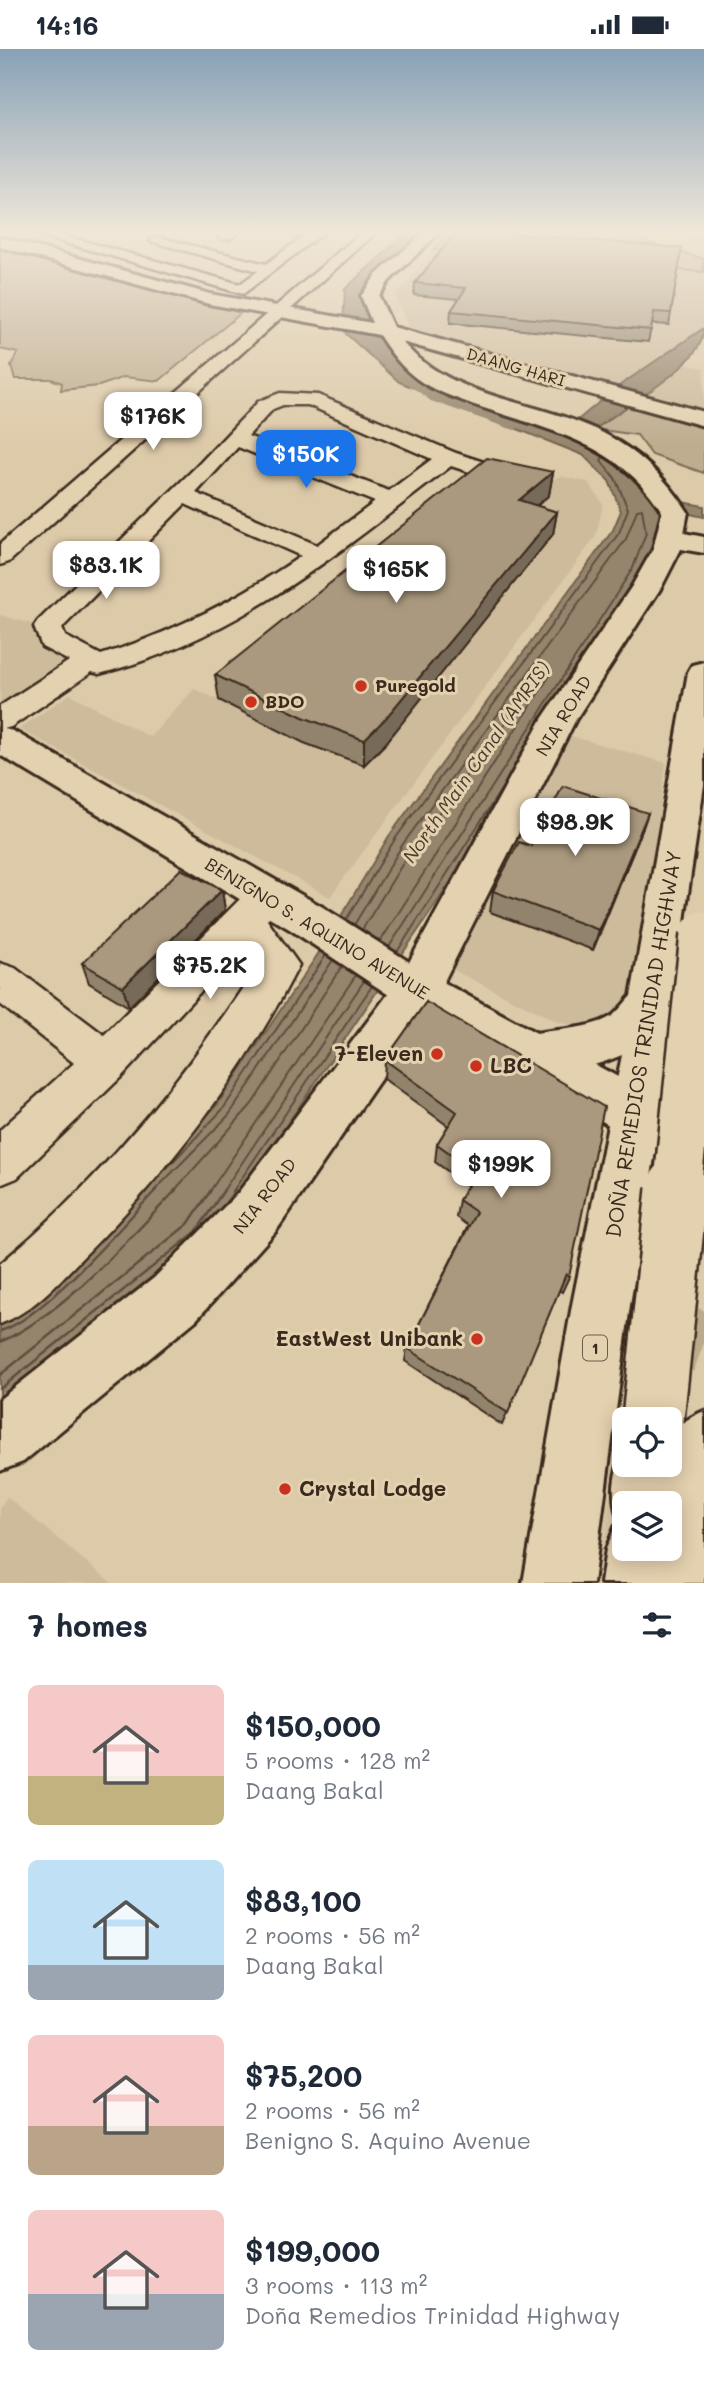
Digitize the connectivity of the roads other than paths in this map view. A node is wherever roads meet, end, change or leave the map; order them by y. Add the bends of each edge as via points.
1 (221, 302) edge
2 (291, 302) edge
3 (371, 302) edge
4 (277, 314) junction
5 (376, 329) junction
6 (678, 412) junction
7 (704, 412) edge
8 (704, 419) edge
9 (236, 439) junction
10 (448, 458) junction
11 (494, 473) edge
12 (180, 494) junction
13 (391, 500) junction
14 (679, 524) edge
15 (320, 555) junction
16 (0, 557) edge
17 (90, 660) junction
18 (704, 671) edge
19 (2, 740) edge
20 (255, 909) junction
21 (704, 935) edge
22 (0, 979) edge
23 (406, 982) junction
24 (654, 1002) junction
25 (528, 1054) junction
26 (106, 1062) junction
27 (637, 1114) junction
28 (0, 1162) edge
29 (0, 1298) edge
30 (654, 1407) edge
31 (0, 1439) edge
32 (704, 1443) edge
33 (639, 1561) edge
34 (558, 1583) edge
35 (636, 1583) edge
36 (694, 1583) edge

1 - 4 main road, DAANG HARI
2 - 4 street
3 - 5 main road, NIA ROAD
4 - 5 main road, DAANG HARI
4 - 16 street
5 - 6 main road, DAANG HARI
5 - 14 main road, NIA ROAD via 415,369 438,383 584,434 633,464 658,486
6 - 7 main road
6 - 8 main road, DAANG HARI
9 - 10 street via 266,405 280,399 311,399
9 - 12 street
9 - 13 street
10 - 11 street
10 - 13 street
12 - 15 street
12 - 17 street via 48,627 52,641
13 - 15 street
14 - 23 main road, NIA ROAD via 647,586 559,719
15 - 17 street via 246,606 174,642 99,665
17 - 19 street
18 - 24 main road, DOÑA REMEDIOS TRINIDAD HIGHWAY / 1
19 - 20 main road, BENIGNO S. AQUINO AVENUE
20 - 23 main road, BENIGNO S. AQUINO AVENUE via 306,918
20 - 26 street
20 - 29 street via 279,965 246,1022 97,1208
21 - 30 main road, bridge
22 - 26 street
23 - 25 main road, BENIGNO S. AQUINO AVENUE
23 - 31 main road, NIA ROAD via 257,1212 176,1299
24 - 25 main road via 629,1030 598,1043
24 - 27 main road, DOÑA REMEDIOS TRINIDAD HIGHWAY / 1
25 - 27 main road, BENIGNO S. AQUINO AVENUE
26 - 28 street
27 - 34 main road, DOÑA REMEDIOS TRINIDAD HIGHWAY / 1 via 601,1305
32 - 36 main road
33 - 35 main road

